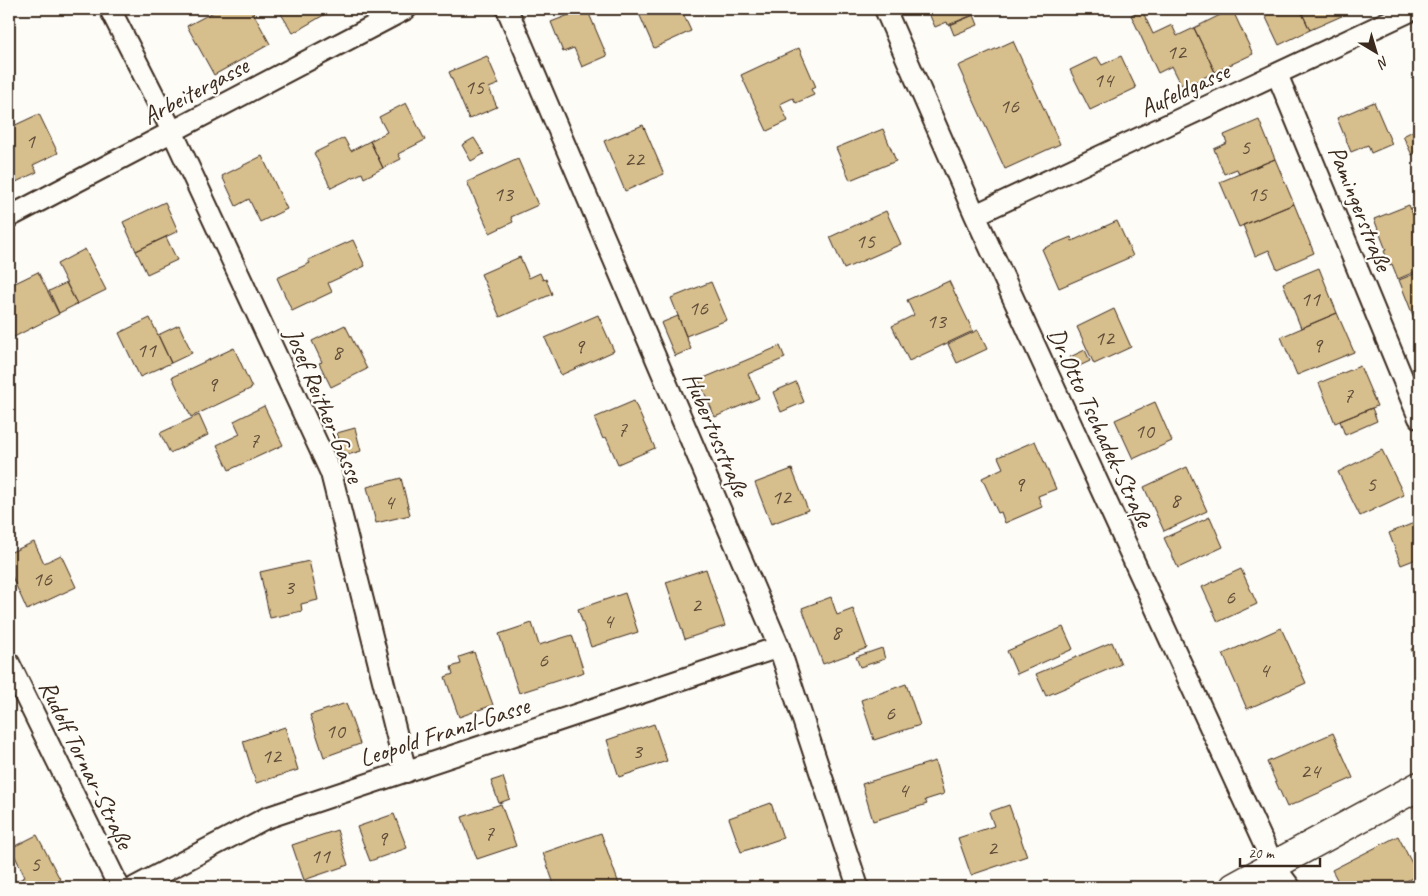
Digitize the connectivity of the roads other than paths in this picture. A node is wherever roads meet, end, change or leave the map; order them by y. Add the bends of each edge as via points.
1 (110, 9) edge
2 (406, 9) edge
3 (507, 9) edge
4 (885, 9) edge
5 (1415, 9) edge
6 (1278, 74) junction
7 (172, 132) junction
8 (975, 215) junction
9 (9, 217) edge
10 (1419, 418) edge
11 (780, 648) junction
12 (9, 663) edge
13 (406, 772) junction
14 (1419, 786) edge
15 (1282, 876) edge
16 (118, 887) edge
17 (134, 887) edge
18 (858, 887) edge
19 (1234, 887) edge

1 - 7 street, Josef Reither-Gasse
2 - 7 street, Arbeitergasse
3 - 11 street, Hubertusstraße
4 - 8 street, Dr.Otto Tschadek-Straße
5 - 6 street, Aufeldgasse
6 - 8 street, Aufeldgasse
6 - 10 street, Pamingerstraße
7 - 9 street, Arbeitergasse
7 - 13 street, Josef Reither-Gasse via 331,473
8 - 15 street, Dr.Otto Tschadek-Straße
11 - 13 street, Leopold Franzl-Gasse
11 - 18 street, Hubertusstraße
12 - 16 street, Rudolf Tornar-Straße
13 - 17 street, Leopold Franzl-Gasse via 266,818
14 - 15 main road
15 - 19 main road

